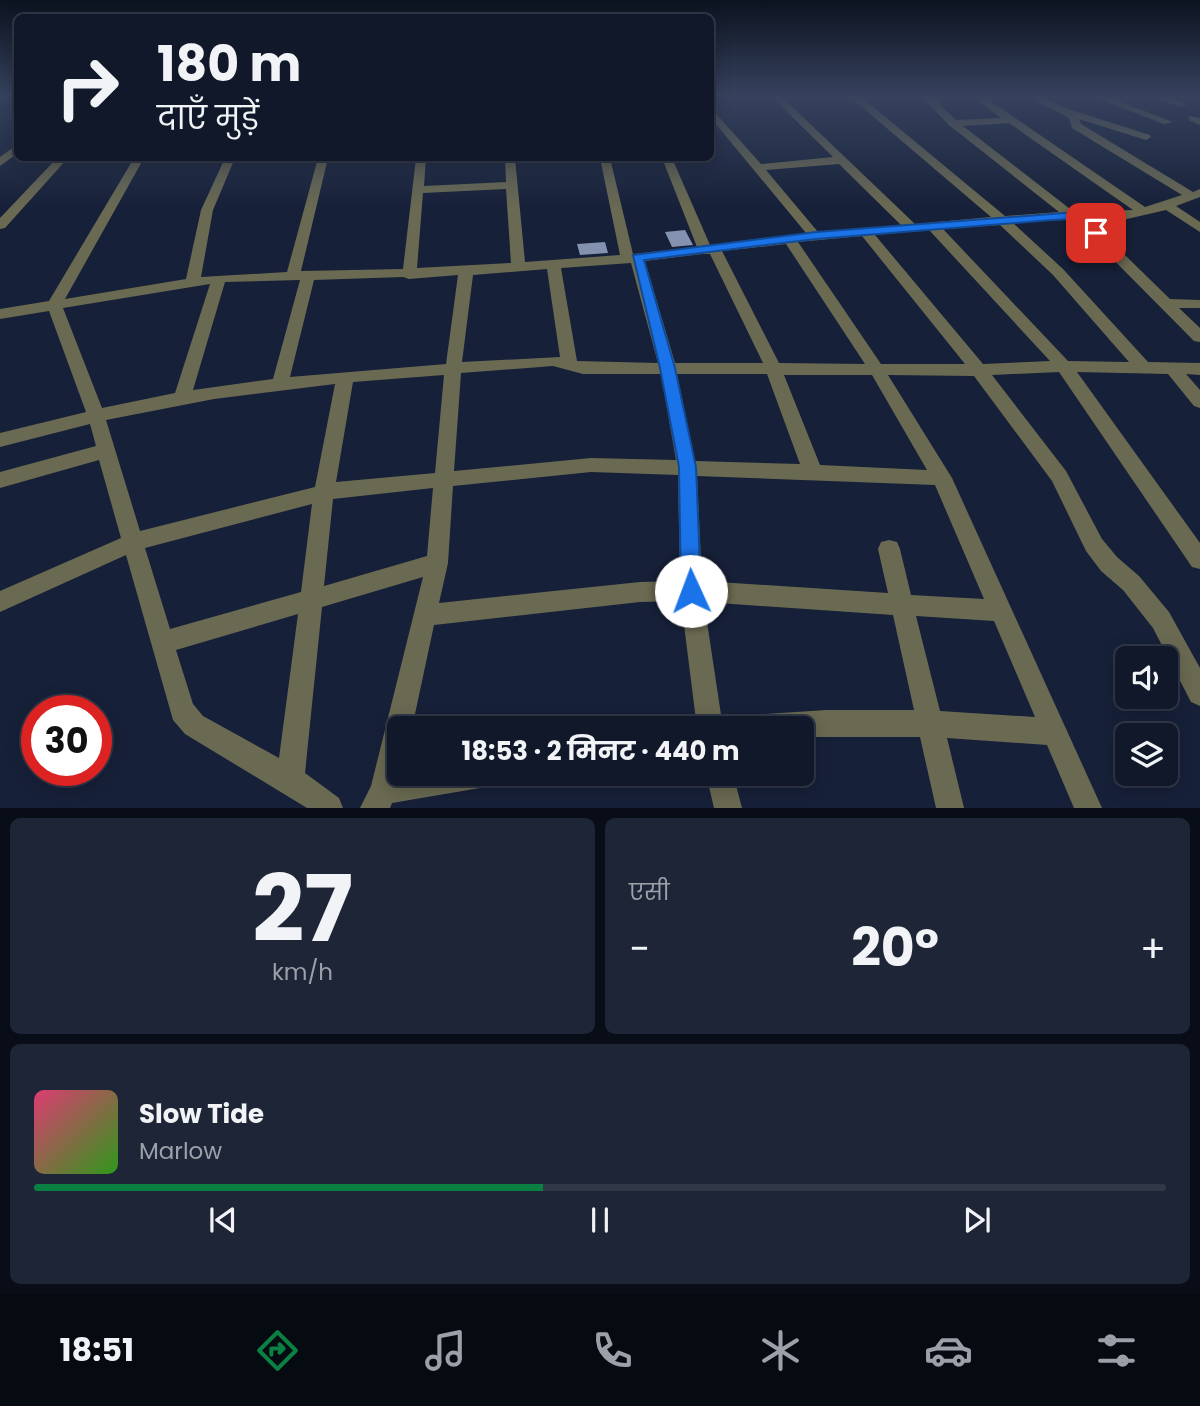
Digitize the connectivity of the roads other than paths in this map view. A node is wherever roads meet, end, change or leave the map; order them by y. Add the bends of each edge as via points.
1 (730, 134) edge
2 (815, 134) edge
3 (898, 134) edge
4 (967, 134) edge
5 (1031, 134) edge
6 (1089, 134) edge
7 (1135, 134) edge
8 (1146, 138) dead end
9 (14, 151) edge
10 (842, 160) junction
11 (60, 161) edge
12 (137, 161) edge
13 (229, 161) edge
14 (322, 161) edge
15 (421, 161) edge
16 (510, 161) edge
17 (606, 161) edge
18 (668, 161) edge
19 (0, 163) edge
20 (759, 167) junction
21 (512, 185) junction
22 (417, 190) junction
23 (1195, 194) edge
24 (1167, 205) junction
25 (1144, 212) junction
26 (1074, 216) junction
27 (3, 220) edge
28 (1004, 222) junction
29 (935, 228) junction
30 (1200, 228) edge
31 (913, 229) junction
32 (866, 232) junction
33 (816, 236) junction
34 (790, 240) junction
35 (710, 250) junction
36 (632, 258) junction
37 (554, 264) junction
38 (518, 267) junction
39 (466, 271) junction
40 (300, 275) junction
41 (409, 275) junction
42 (219, 278) junction
43 (193, 281) junction
44 (1168, 303) junction
45 (1200, 304) edge
46 (54, 305) junction
47 (0, 314) edge
48 (1200, 337) edge
49 (570, 366) junction
50 (1063, 366) junction
51 (668, 368) junction
52 (773, 368) junction
53 (1144, 368) junction
54 (1172, 368) junction
55 (453, 369) junction
56 (1200, 369) edge
57 (877, 370) junction
58 (979, 370) junction
59 (345, 378) junction
60 (280, 385) junction
61 (182, 398) junction
62 (1200, 402) edge
63 (96, 415) junction
64 (0, 440) edge
65 (105, 451) junction
66 (687, 467) junction
67 (813, 472) junction
68 (444, 477) junction
69 (943, 478) junction
70 (0, 480) edge
71 (324, 492) junction
72 (133, 542) junction
73 (889, 548) dead end
74 (1200, 560) edge
75 (437, 564) junction
76 (691, 591) junction
77 (312, 600) junction
78 (0, 602) edge
79 (902, 604) junction
80 (1002, 611) junction
81 (425, 615) junction
82 (163, 643) junction
83 (1200, 693) edge
84 (708, 716) edge
85 (814, 723) edge
86 (930, 723) junction
87 (1055, 732) junction
88 (290, 780) junction
89 (432, 786) edge
90 (723, 786) edge
91 (379, 799) edge
92 (329, 807) edge
93 (729, 807) edge
94 (950, 807) edge
95 (1088, 807) edge

1 - 20 street
2 - 10 street
3 - 28 street
4 - 26 street
5 - 25 street
6 - 23 street
7 - 8 street
9 - 19 street
10 - 20 street
10 - 31 street
11 - 27 street
12 - 46 street
13 - 43 street via 207,210
14 - 40 street
15 - 22 street
16 - 21 street
17 - 36 street
18 - 35 street
20 - 33 street
21 - 22 street
21 - 38 street
22 - 41 street
23 - 24 street
24 - 25 street
24 - 30 street
25 - 26 street
26 - 28 street
26 - 44 street
28 - 29 street
28 - 53 street via 1058,272
29 - 31 street
29 - 50 street
31 - 32 street
32 - 33 street
32 - 58 street
33 - 34 street
34 - 35 street
34 - 57 street
35 - 36 street
35 - 52 street
36 - 37 street
36 - 51 street
37 - 38 street
37 - 49 street
38 - 39 street
39 - 41 street
39 - 55 street
40 - 41 street
40 - 42 street
40 - 60 street
42 - 43 street
42 - 61 street
43 - 46 street
44 - 45 street
44 - 48 street
46 - 47 street
46 - 63 street
49 - 51 street
49 - 55 street via 554,361
50 - 53 street
50 - 58 street
50 - 74 street
51 - 52 street
51 - 66 street
52 - 57 street
52 - 67 street
53 - 54 street
54 - 56 street
54 - 62 street
55 - 59 street
55 - 68 street
57 - 58 street
57 - 69 street
58 - 83 street via 1059,476 1101,556 1161,620
59 - 60 street
59 - 71 street
60 - 61 street
61 - 63 street
63 - 64 street
63 - 65 street
65 - 70 street
65 - 72 street
66 - 67 street
66 - 68 street via 591,465
66 - 76 street
67 - 69 street
68 - 71 street
68 - 75 street
69 - 80 street
71 - 72 street
71 - 77 street
72 - 78 street
72 - 82 street
73 - 79 street
75 - 77 street
75 - 81 street
76 - 79 street
76 - 81 street via 639,592
76 - 84 street
77 - 82 street
77 - 88 street
79 - 80 street
79 - 86 street
80 - 87 street
81 - 91 street
82 - 88 street via 174,691 182,711 194,724
85 - 86 street
86 - 87 street
86 - 94 street
87 - 95 street
88 - 92 street
89 - 91 street
90 - 93 street

